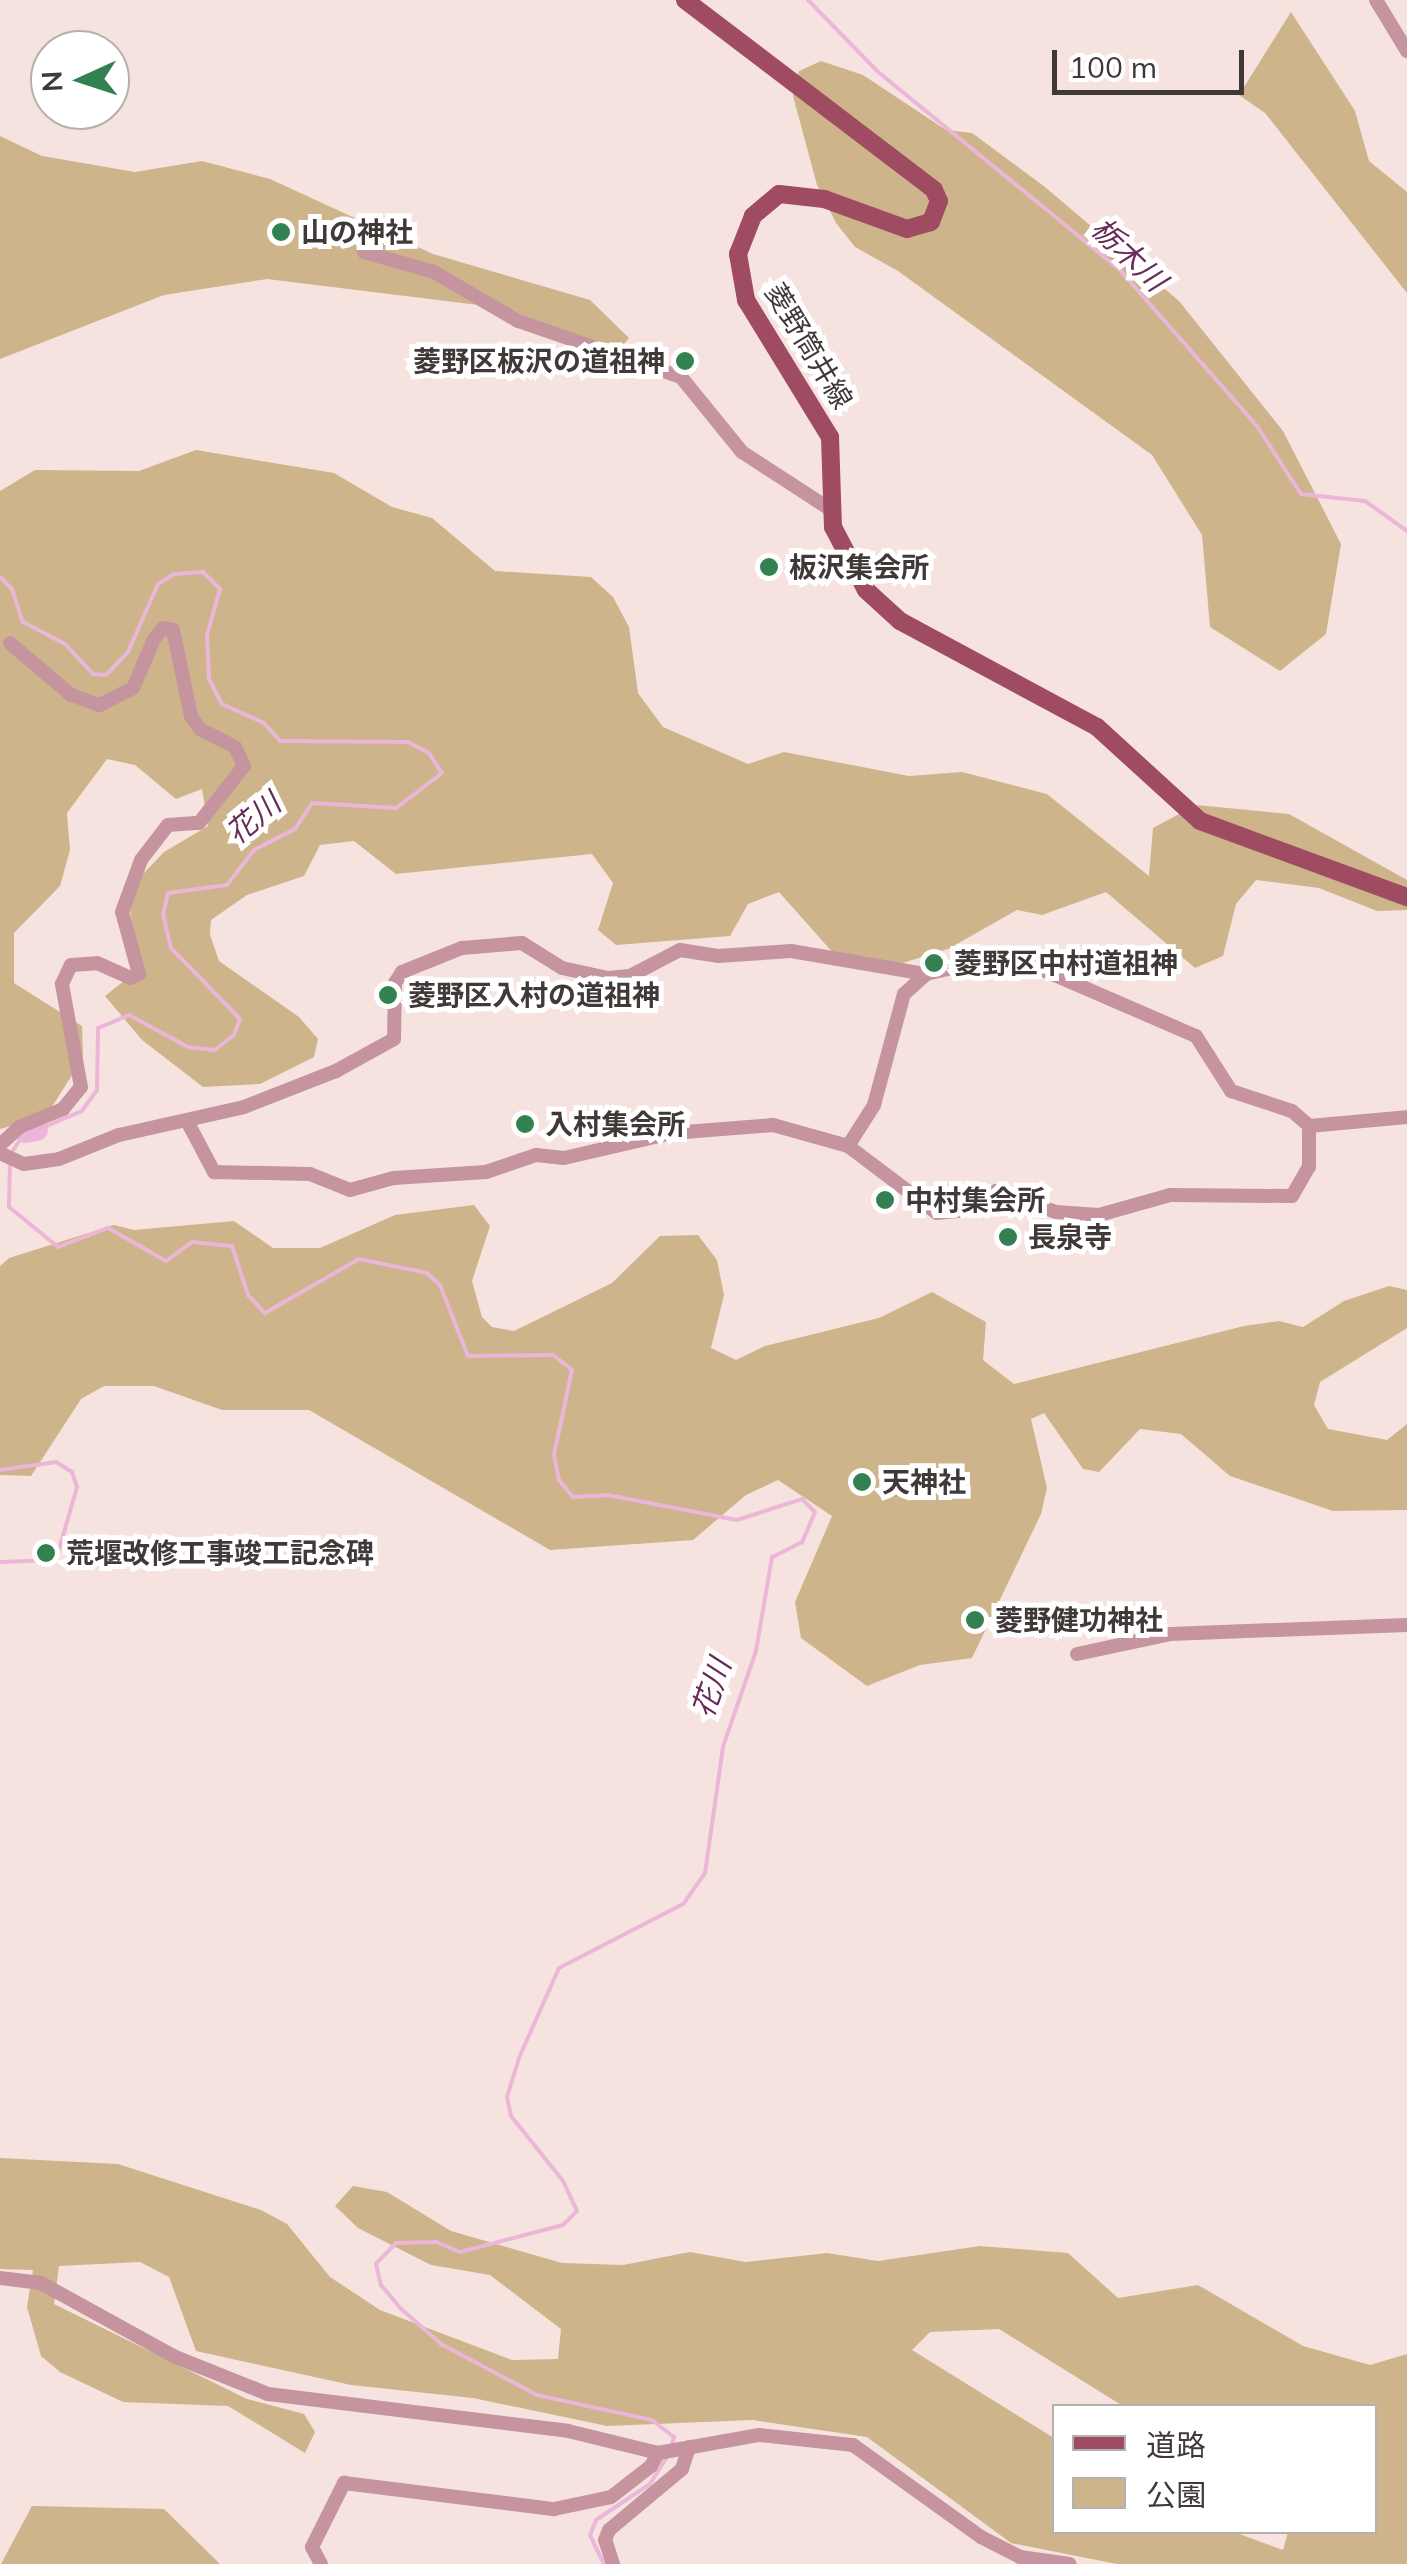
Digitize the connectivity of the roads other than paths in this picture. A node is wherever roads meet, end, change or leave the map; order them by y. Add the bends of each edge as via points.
1 (686, 0) edge
2 (1376, 0) edge
3 (1407, 51) edge
4 (364, 252) dead end
5 (832, 511) junction
6 (10, 643) dead end
7 (1407, 897) edge
8 (926, 974) junction
9 (1407, 1118) edge
10 (188, 1121) junction
11 (1309, 1126) junction
12 (848, 1146) junction
13 (0, 1149) edge
14 (1407, 1626) edge
15 (1077, 1654) dead end
16 (0, 2278) edge
17 (689, 2447) junction
18 (658, 2453) junction
19 (321, 2564) edge
20 (613, 2564) edge
21 (1070, 2564) edge

1 - 5 main road, 菱野筒井線 via 934,190 939,201 930,222 907,230 824,199 779,194 763,202 745,232 738,254 746,300 830,436
2 - 3 street
4 - 5 street via 434,272 518,322 681,377 742,452
5 - 7 main road, 菱野筒井線 via 843,557 876,604 900,621 1097,726 1200,822
6 - 13 street via 72,695 100,705 133,688 154,639 163,628 173,630 191,716 200,729 235,747 244,766 198,823 168,824 140,860 122,912 139,974 130,978 98,963 71,965 62,984 80,1088 63,1109 19,1127
8 - 10 street via 791,951 718,956 680,950 630,976 590,977 522,942 462,948 402,972 395,983 394,1039 380,1050 244,1107
8 - 11 street via 1003,961 1059,974 1196,1036 1231,1091 1292,1111
8 - 12 street via 904,994 874,1106
9 - 11 street
10 - 12 street via 214,1172 310,1174 350,1190 394,1178 486,1172 536,1156 564,1158 672,1133 773,1125
10 - 13 street via 119,1135 42,1163
11 - 12 street via 1310,1167 1292,1196 1170,1195 1099,1214 1056,1212 996,1191 964,1210 937,1213
14 - 15 street via 1170,1634
16 - 18 street via 41,2284 173,2356 268,2394 568,2432
17 - 18 street
17 - 20 street via 682,2469 609,2530 605,2540
17 - 21 street via 759,2435 852,2444 981,2537 1020,2556
18 - 19 street via 610,2497 554,2509 344,2484 312,2547

